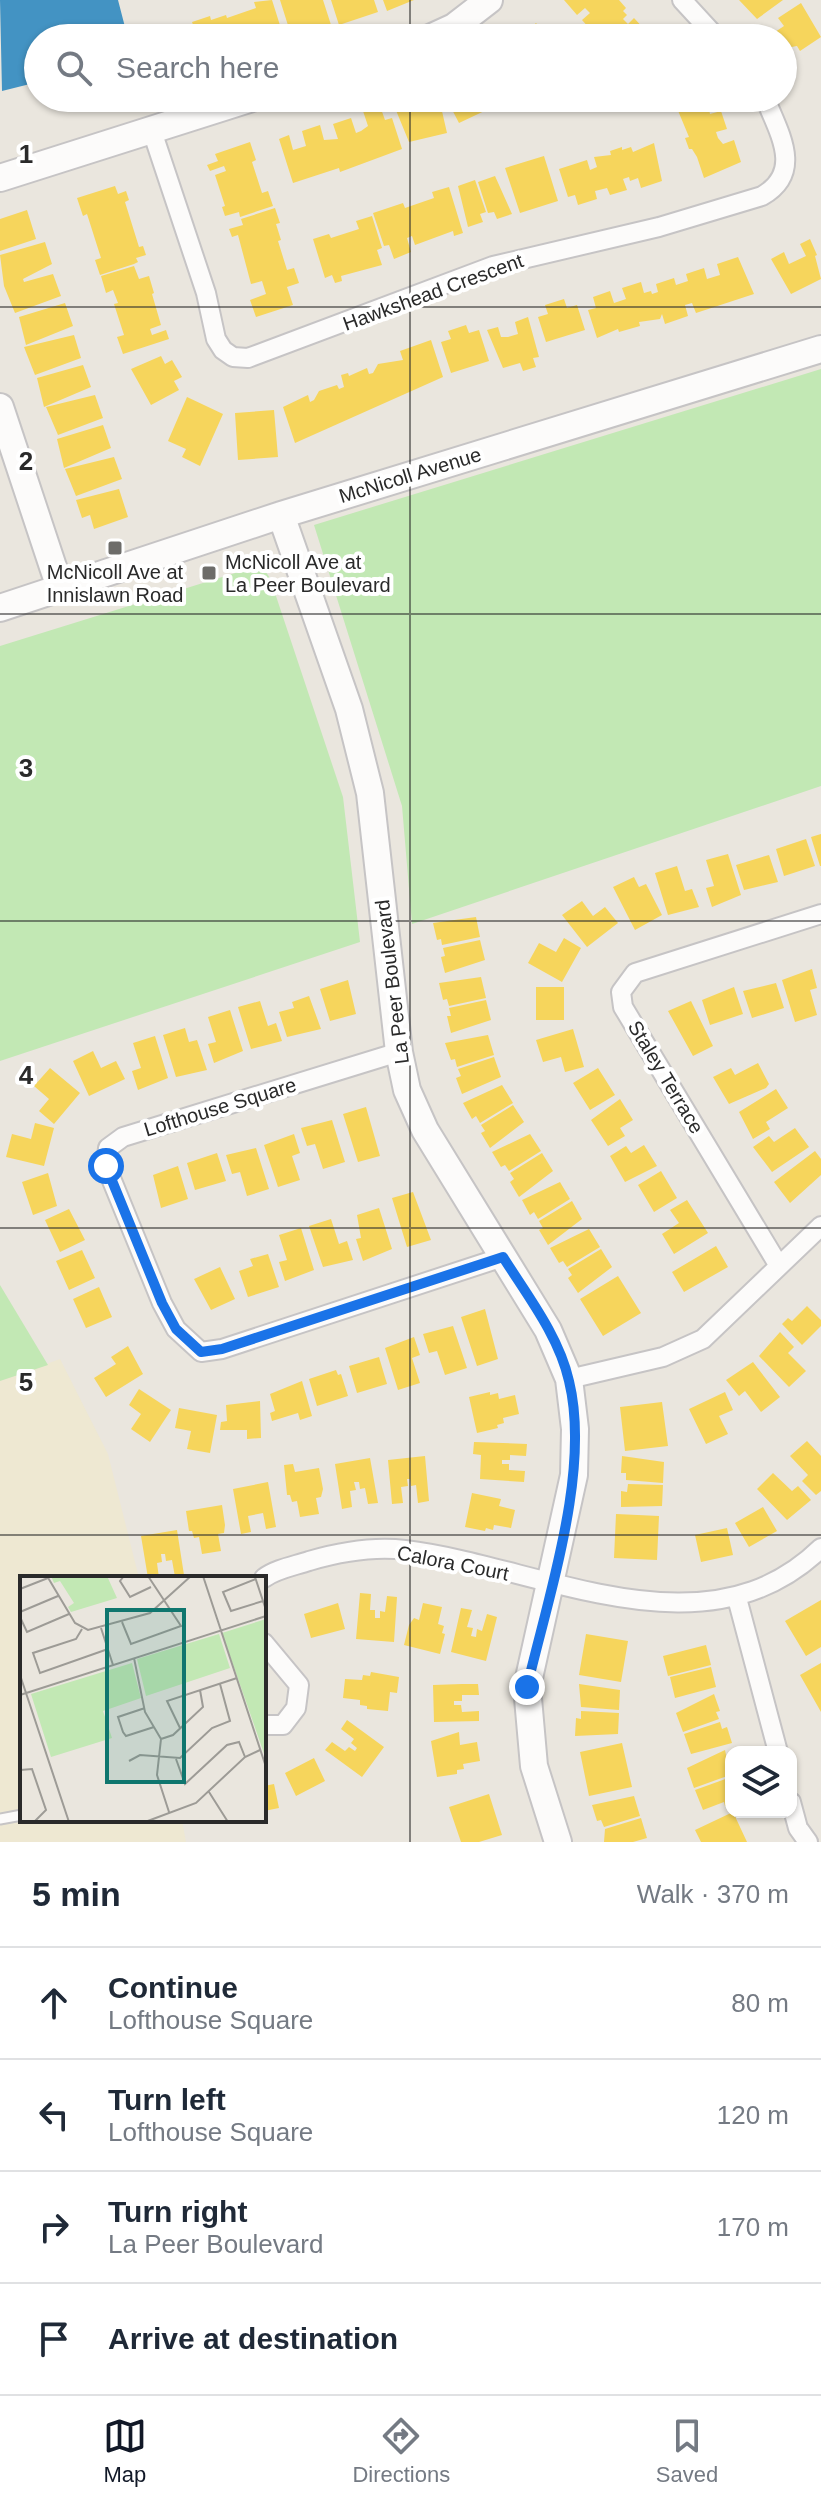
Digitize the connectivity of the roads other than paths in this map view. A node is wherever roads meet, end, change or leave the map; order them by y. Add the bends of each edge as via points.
1 (489, 0) edge
2 (682, 0) edge
3 (458, 24) edge
4 (704, 24) edge
5 (210, 112) edge
6 (770, 112) edge
7 (152, 131) junction
8 (0, 178) edge
9 (821, 349) edge
10 (1, 412) edge
11 (281, 515) junction
12 (60, 588) junction
13 (0, 608) edge
14 (821, 914) edge
15 (399, 1052) junction
16 (821, 1226) edge
17 (503, 1257) junction
18 (779, 1266) junction
19 (569, 1379) junction
20 (821, 1548) edge
21 (266, 1577) edge
22 (551, 1581) junction
23 (737, 1598) junction
24 (266, 1645) edge
25 (266, 1725) edge
26 (776, 1746) edge
27 (20, 1815) edge
28 (795, 1818) edge
29 (0, 1819) edge
30 (558, 1842) edge
31 (808, 1842) edge

1 - 3 street
2 - 4 street
5 - 7 street
6 - 7 street, Hawkshead Crescent via 787,161 780,182 762,196 659,227 493,266 248,358 233,357 216,339
7 - 8 street
9 - 11 street, McNicoll Avenue
10 - 12 street
11 - 12 street, McNicoll Avenue
11 - 15 street, La Peer Boulevard via 349,709 370,793
12 - 13 street, McNicoll Avenue
14 - 18 street, Staley Terrace via 635,973 621,992 623,1007
15 - 17 street, La Peer Boulevard via 407,1090 425,1130
15 - 17 street, Lofthouse Square via 123,1137 108,1148 106,1166 162,1303 176,1329 201,1352
16 - 18 street
17 - 19 street, La Peer Boulevard via 548,1330
18 - 19 street via 703,1339 663,1357
19 - 22 street, La Peer Boulevard via 574,1475
20 - 23 street, Calora Court via 776,1583
21 - 22 street, Calora Court via 345,1550 404,1549
22 - 23 street, Calora Court via 678,1605
22 - 30 street, La Peer Boulevard via 527,1687 534,1766
23 - 26 street
24 - 25 street via 299,1685 296,1708 283,1725
27 - 29 lane
28 - 31 street

